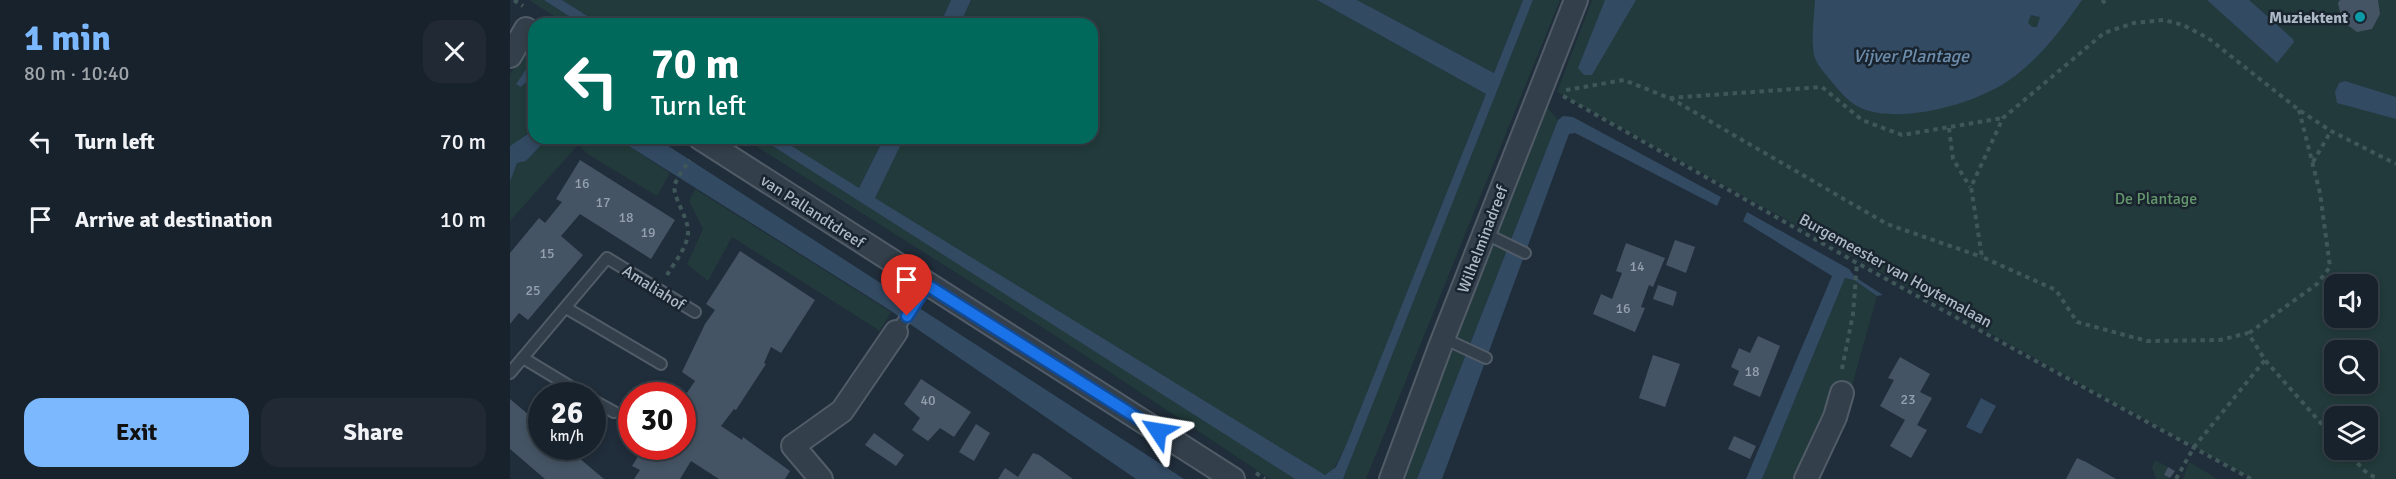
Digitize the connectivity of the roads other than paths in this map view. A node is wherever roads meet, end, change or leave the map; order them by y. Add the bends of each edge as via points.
1 (1576, 0) edge
2 (696, 146) edge
3 (1484, 233) junction
4 (1525, 253) dead end
5 (922, 292) junction
6 (566, 308) junction
7 (695, 312) dead end
8 (896, 332) joint
9 (1443, 338) junction
10 (524, 358) junction
11 (1486, 358) dead end
12 (661, 364) dead end
13 (510, 373) edge
14 (563, 382) edge
15 (1842, 393) road end
16 (606, 408) edge
17 (614, 412) dead end
18 (822, 479) edge
19 (1233, 479) edge
20 (1391, 479) edge
21 (1806, 479) edge

1 - 3 street, Wilhelminadreef
2 - 5 street, van Pallandtdreef
3 - 4 lane
3 - 9 street, Wilhelminadreef
5 - 8 lane
5 - 19 street, van Pallandtdreef
6 - 7 lane, Amaliahof via 608,258
6 - 10 lane, Amaliahof
6 - 12 lane
8 - 18 street via 842,411 793,446
9 - 11 lane
9 - 20 street, Wilhelminadreef
10 - 13 lane, Amaliahof
10 - 14 lane
15 - 21 street
16 - 17 lane

